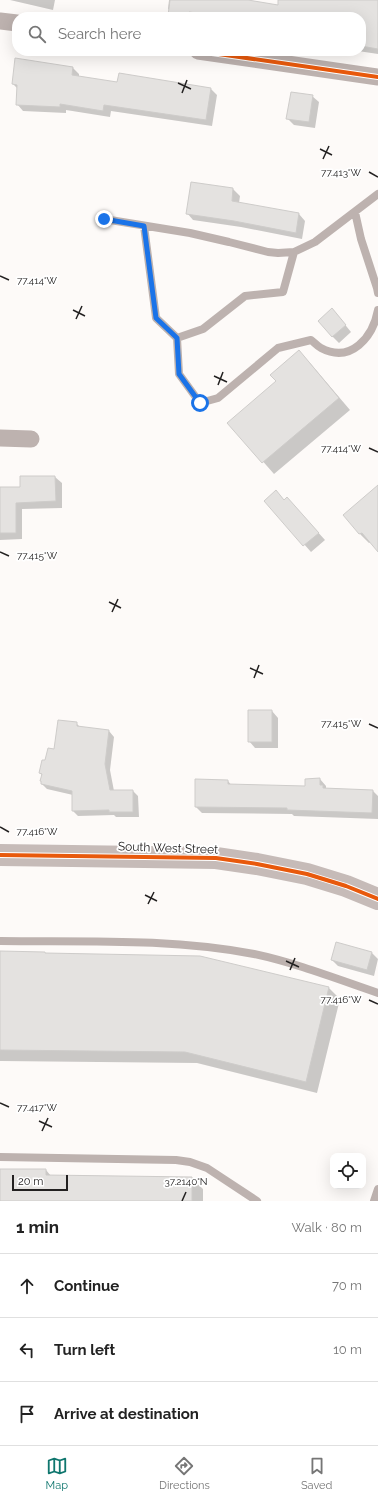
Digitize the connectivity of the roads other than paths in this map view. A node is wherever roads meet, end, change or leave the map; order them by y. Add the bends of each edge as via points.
1 (0, 20) edge
2 (12, 22) edge
3 (233, 56) edge
4 (378, 77) edge
5 (378, 194) edge
6 (355, 212) junction
7 (104, 219) dead end
8 (144, 226) junction
9 (294, 252) junction
10 (378, 293) edge
11 (378, 310) edge
12 (177, 338) junction
13 (0, 438) edge
14 (31, 439) dead end
15 (0, 855) edge
16 (378, 898) edge
17 (0, 941) edge
18 (378, 993) edge
19 (0, 1158) edge
20 (378, 1188) edge
21 (257, 1201) edge
22 (374, 1201) edge

1 - 2 street
3 - 4 street
5 - 6 lane
6 - 9 lane via 315,242
6 - 10 lane via 360,239
7 - 8 lane
8 - 9 lane via 190,233 278,254
8 - 12 lane via 156,318
9 - 12 lane via 283,292 245,296 203,329
11 - 12 lane via 367,338 358,347 346,352 333,352 321,348 311,340 278,348 218,398 200,403 179,374
13 - 14 street
15 - 16 street, South West Street via 216,858 307,874
17 - 18 lane via 154,942 204,946 254,954 307,968
19 - 21 lane via 190,1162 206,1168
20 - 22 lane

